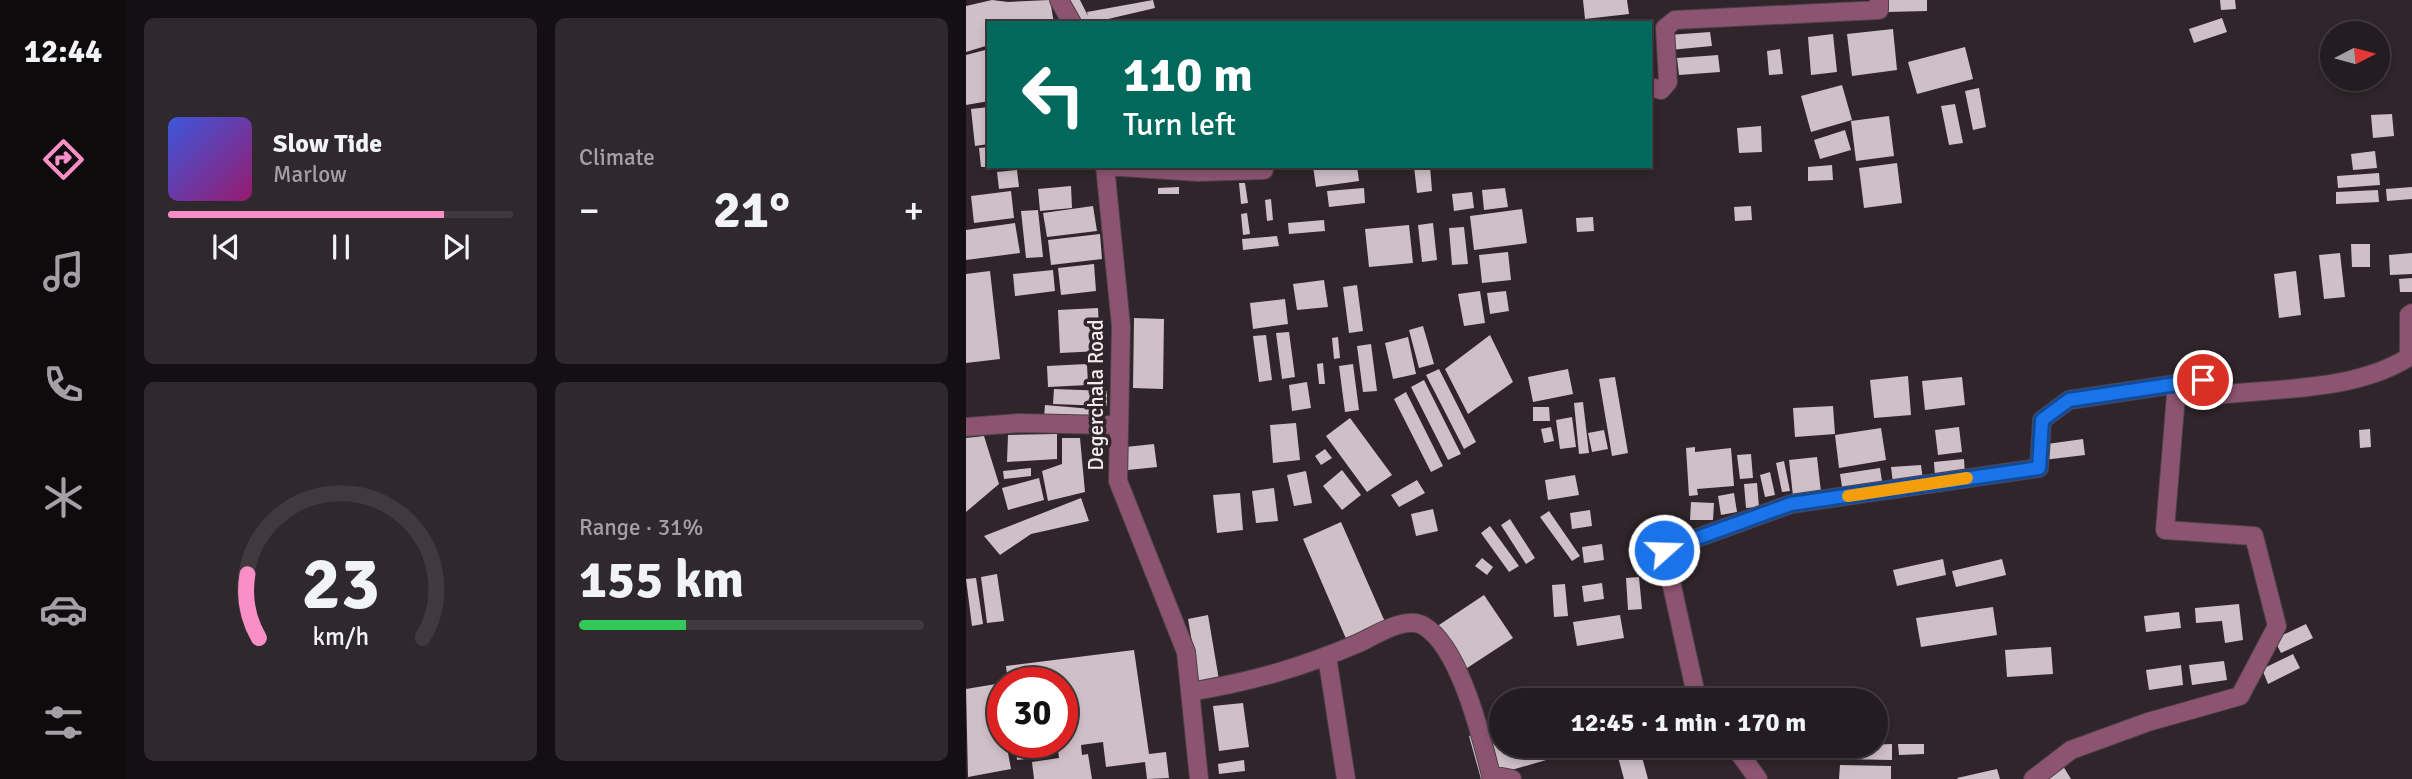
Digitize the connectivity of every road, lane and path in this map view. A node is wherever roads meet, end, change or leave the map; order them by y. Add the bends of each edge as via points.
1 (1059, 0) edge
2 (1879, 0) edge
3 (1071, 21) edge
4 (1652, 88) edge
5 (1105, 168) edge
6 (1136, 168) edge
7 (1264, 168) edge
8 (2412, 313) edge
9 (2203, 380) junction
10 (1108, 425) dead end
11 (966, 427) edge
12 (1327, 656) junction
13 (1695, 688) edge
14 (1190, 692) junction
15 (1743, 758) edge
16 (1199, 779) edge
17 (1346, 779) edge
18 (1512, 779) edge
19 (1758, 779) edge
20 (2033, 779) edge

1 - 3 street
2 - 4 street via 1879,10 1675,20 1665,28 1668,82 1661,90
5 - 14 street, Degerchala Road via 1121,326 1118,481 1186,652
6 - 7 street via 1198,172
8 - 9 street via 2409,357 2385,369 2350,380 2217,394
9 - 13 street via 2069,400 2042,420 2039,468 1791,504 1664,550
9 - 20 street via 2176,395 2165,530 2254,536 2277,626 2240,696 2071,750
10 - 11 street
12 - 14 street via 1263,679
12 - 17 street
12 - 18 street via 1405,623 1423,625 1443,644 1472,702 1491,775
14 - 16 street, Degerchala Road
15 - 19 street

